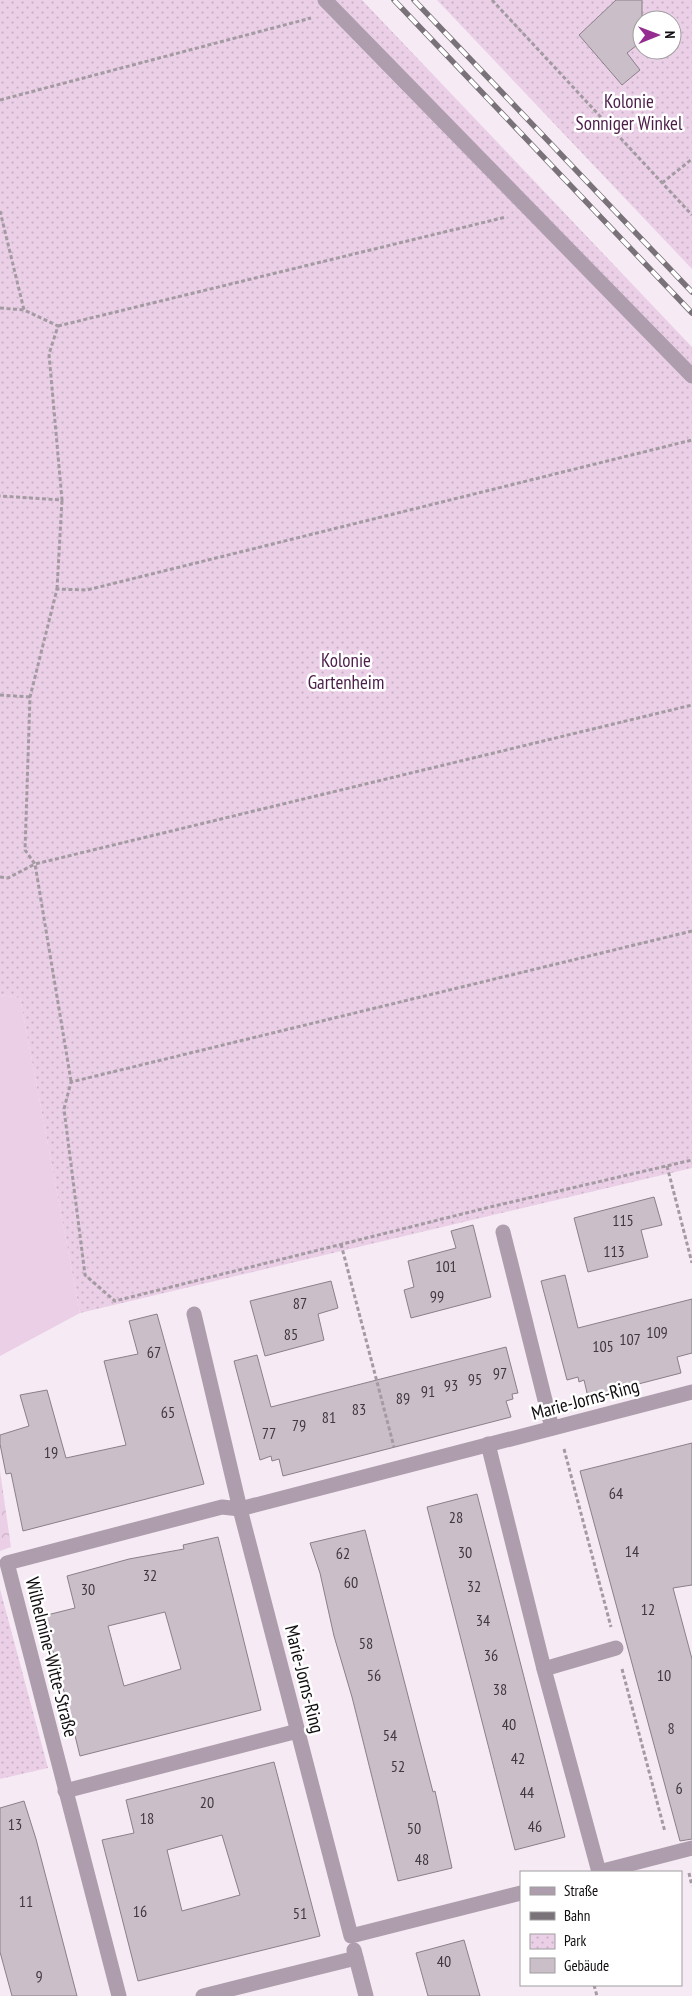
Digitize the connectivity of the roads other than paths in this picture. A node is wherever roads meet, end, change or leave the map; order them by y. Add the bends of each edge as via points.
1 (325, 0) edge
2 (692, 376) edge
3 (503, 1232) dead end
4 (194, 1314) dead end
5 (692, 1392) edge
6 (552, 1428) junction
7 (488, 1444) junction
8 (240, 1509) junction
9 (616, 1648) dead end
10 (544, 1669) junction
11 (298, 1731) junction
12 (65, 1791) junction
13 (692, 1848) edge
14 (599, 1871) edge
15 (603, 1871) edge
16 (520, 1892) edge
17 (351, 1936) junction
18 (356, 1958) junction
19 (119, 1996) edge
20 (203, 1996) edge
21 (366, 1996) edge

1 - 2 street
3 - 6 street
4 - 8 street
5 - 6 street, Marie-Jorns-Ring
6 - 7 street, Marie-Jorns-Ring
7 - 8 street, Marie-Jorns-Ring
7 - 10 street
8 - 11 street, Marie-Jorns-Ring
8 - 12 street, Wilhelmine-Witte-Straße via 222,1507 7,1563
9 - 10 street
10 - 14 street
11 - 12 street
11 - 17 street, Marie-Jorns-Ring
12 - 19 street, Wilhelmine-Witte-Straße
13 - 15 street
16 - 17 street
17 - 18 street, Marie-Jorns-Ring
18 - 20 street
18 - 21 street, Marie-Jorns-Ring

